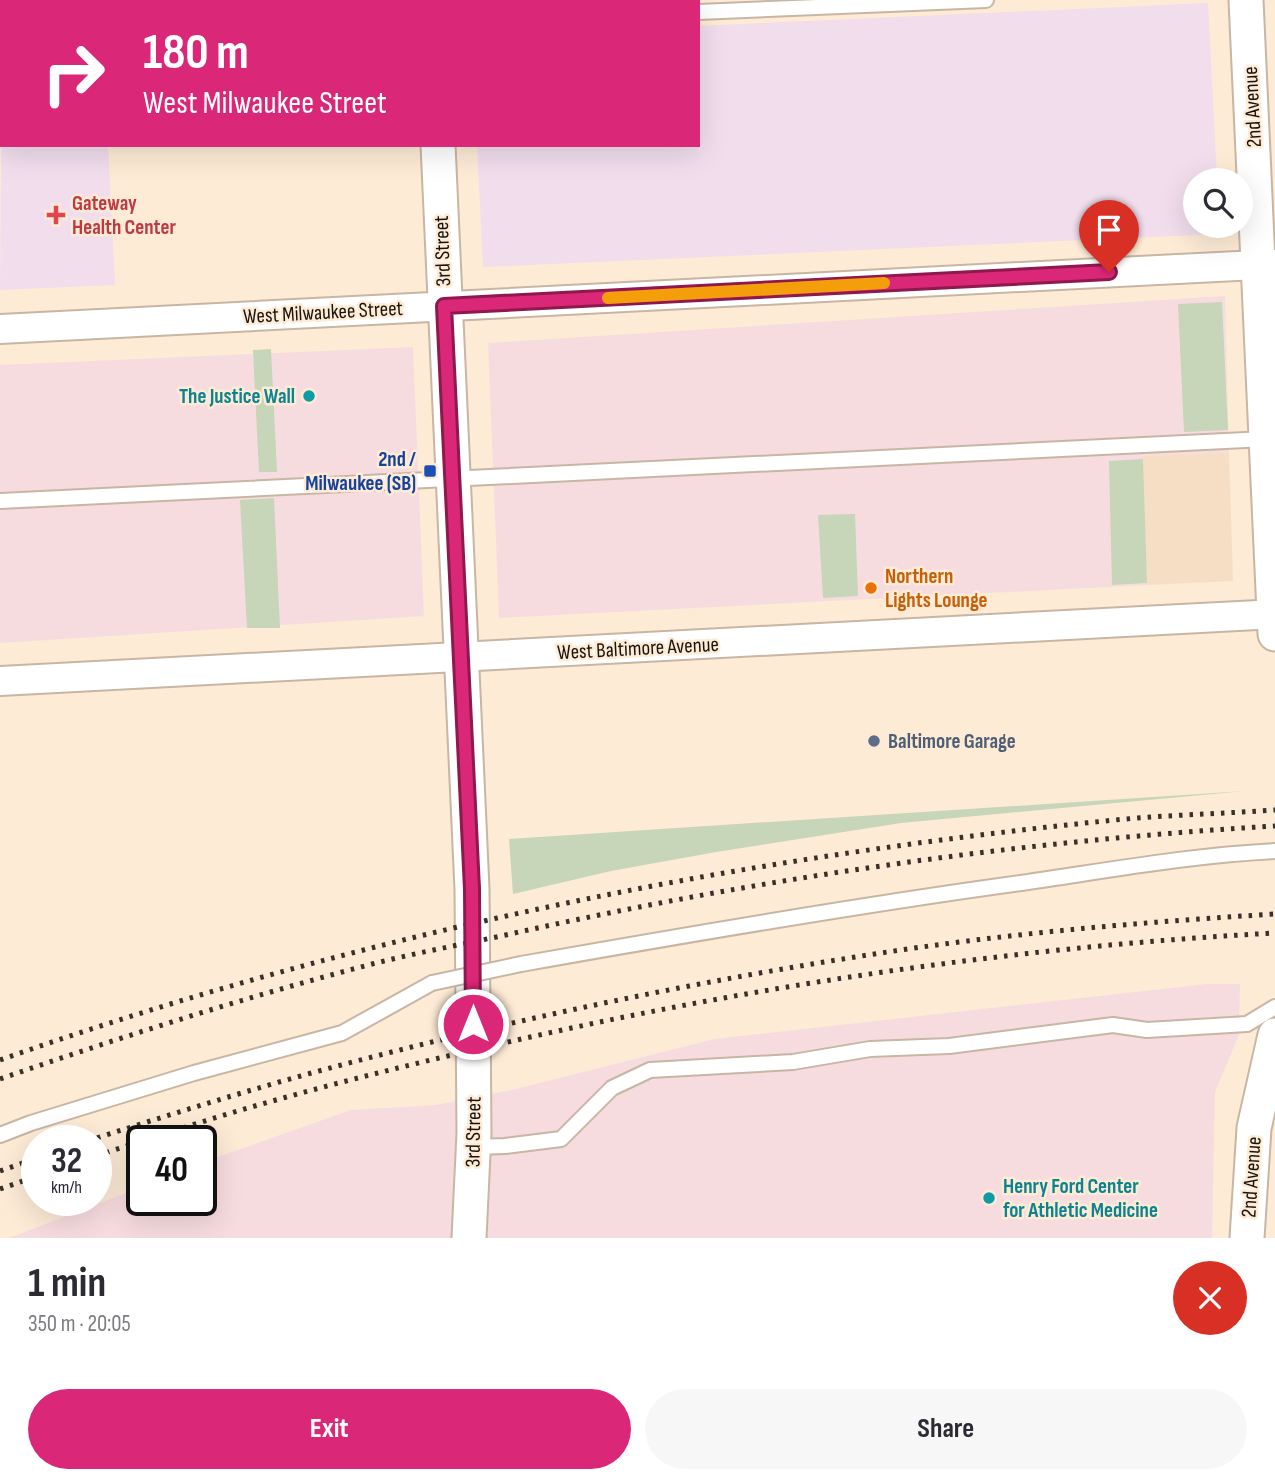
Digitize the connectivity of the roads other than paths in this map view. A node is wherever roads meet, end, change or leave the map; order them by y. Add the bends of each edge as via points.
1 (985, 0) edge
2 (1246, 0) edge
3 (700, 12) edge
4 (438, 147) edge
5 (1267, 264) edge
6 (444, 306) junction
7 (0, 329) edge
8 (1266, 439) junction
9 (452, 481) junction
10 (0, 501) edge
11 (1274, 621) edge
12 (460, 657) junction
13 (0, 681) edge
14 (1275, 851) edge
15 (1275, 1007) edge
16 (1275, 1035) edge
17 (0, 1135) edge
18 (474, 1147) junction
19 (469, 1238) edge
20 (1247, 1238) edge

1 - 3 lane
2 - 5 street, 2nd Avenue
4 - 6 street, 3rd Street
5 - 6 street, West Milwaukee Street
5 - 8 street, 2nd Avenue
6 - 7 street, West Milwaukee Street
6 - 9 street, 3rd Street
8 - 9 lane
8 - 11 street, 2nd Avenue
9 - 10 lane
9 - 12 street, 3rd Street
11 - 12 street, West Baltimore Avenue
12 - 13 street, West Baltimore Avenue
12 - 18 street, 3rd Street via 472,889
14 - 17 lane, bridge via 938,894 741,925 432,983 342,1033 194,1073
15 - 18 lane via 1247,1024 1147,1030 1113,1025 949,1046 870,1049 793,1062 650,1070 612,1088 561,1139
16 - 20 street, 2nd Avenue via 1254,1128
18 - 19 street, 3rd Street

